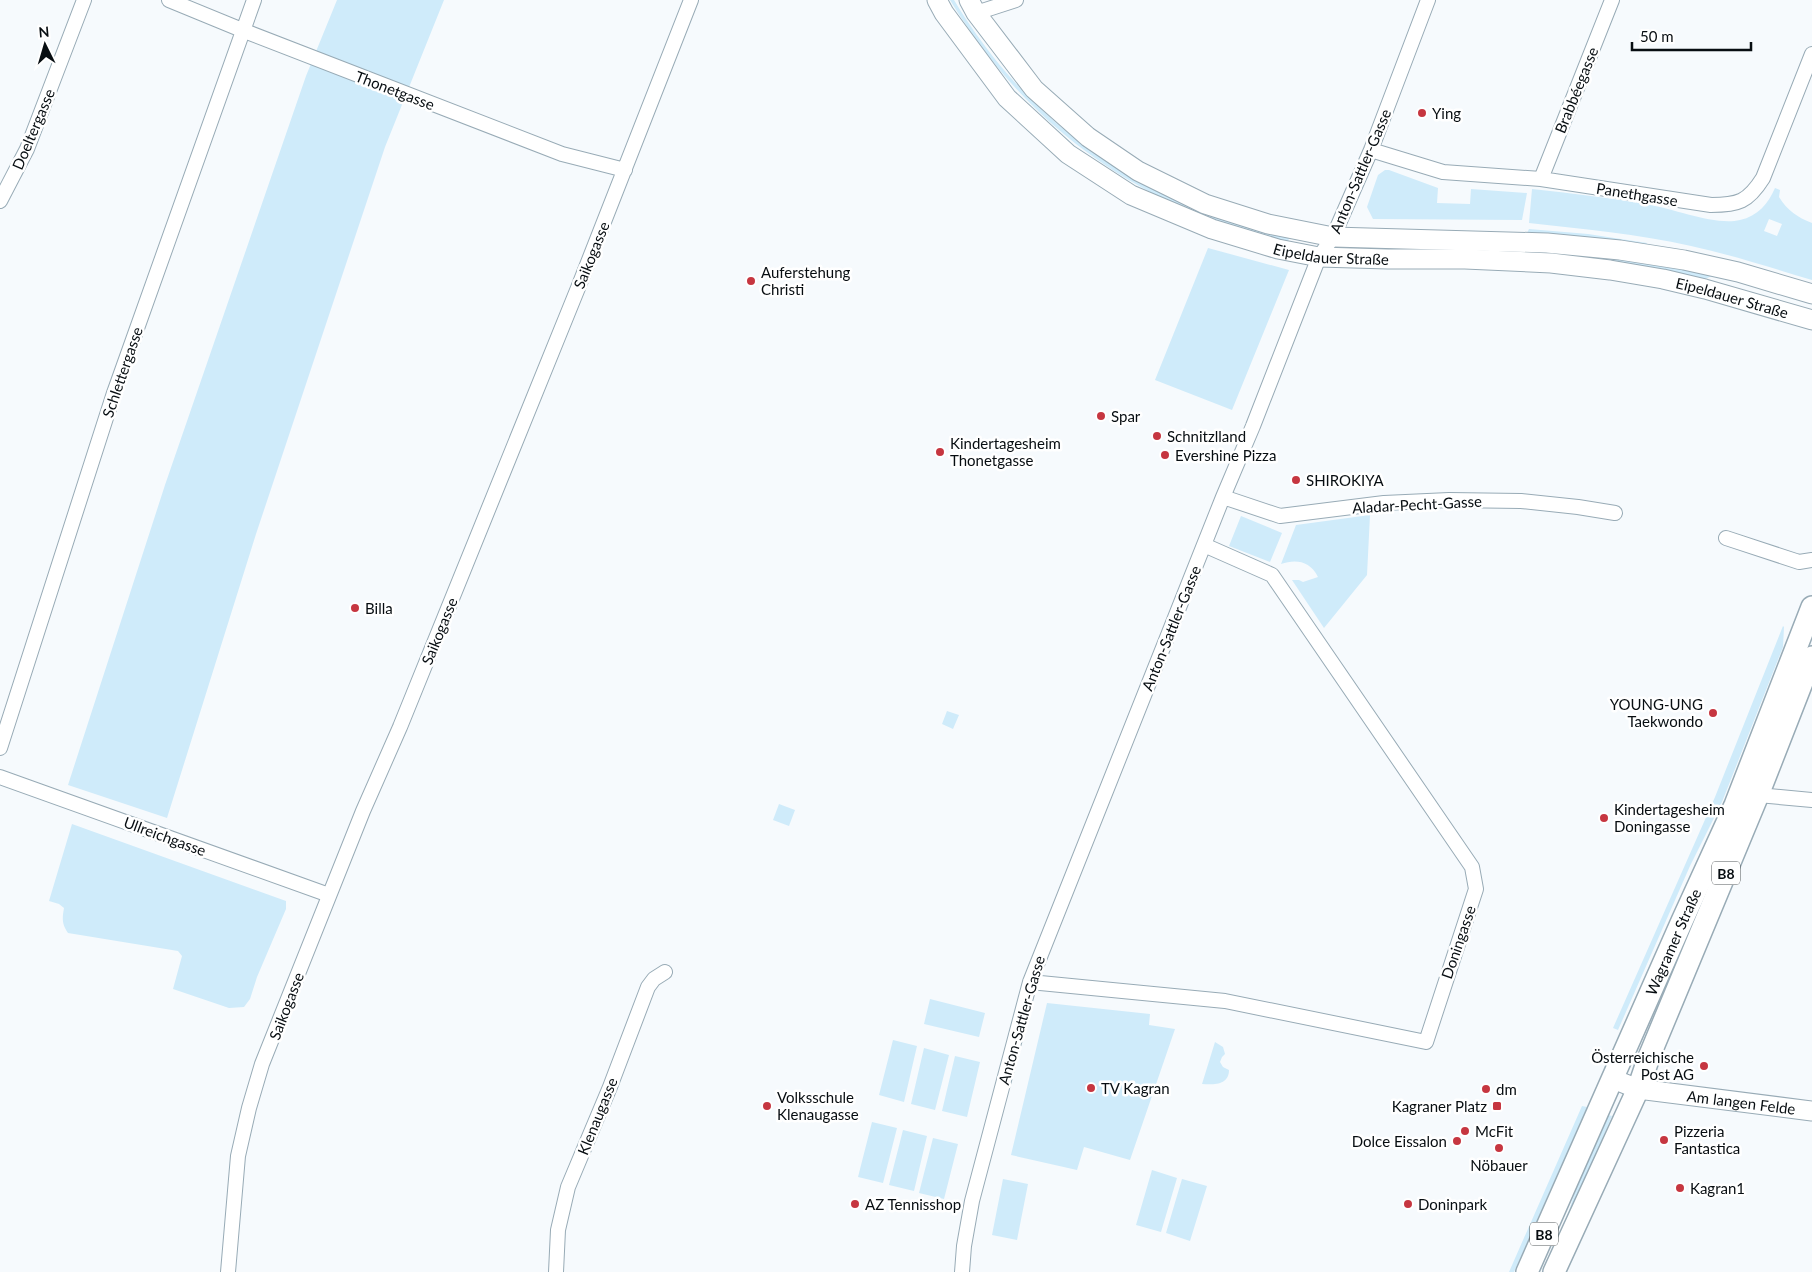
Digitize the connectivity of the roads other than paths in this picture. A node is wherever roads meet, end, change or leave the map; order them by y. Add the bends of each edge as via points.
1 (84, 0) edge
2 (169, 0) edge
3 (254, 0) edge
4 (691, 0) edge
5 (937, 0) edge
6 (1016, 0) edge
7 (1428, 0) edge
8 (1612, 0) edge
9 (973, 6) edge
10 (242, 30) junction
11 (1812, 54) edge
12 (1371, 150) junction
13 (625, 170) junction
14 (1540, 179) junction
15 (0, 201) edge
16 (1333, 237) junction
17 (1319, 257) junction
18 (1812, 294) edge
19 (1812, 320) edge
20 (1223, 497) junction
21 (1615, 512) dead end
22 (1726, 538) dead end
23 (1204, 545) junction
24 (1812, 560) edge
25 (1812, 607) edge
26 (1812, 657) edge
27 (0, 748) edge
28 (0, 777) edge
29 (1758, 795) junction
30 (1812, 800) edge
31 (329, 895) junction
32 (666, 972) dead end
33 (1030, 982) junction
34 (1613, 1079) junction
35 (1638, 1089) junction
36 (1812, 1111) edge
37 (228, 1272) edge
38 (556, 1272) edge
39 (962, 1272) edge
40 (1527, 1272) edge
41 (1554, 1272) edge

1 - 15 street, Doeltergasse via 27,149
2 - 10 street, Thonetgasse
3 - 10 street, Schlettergasse
4 - 13 street, Saikogasse
5 - 17 main road, Eipeldauer Straße via 1007,98 1068,154 1131,195 1207,227 1278,249
6 - 9 street
7 - 12 street, Anton-Sattler-Gasse
8 - 14 street, Brabbéegasse
9 - 16 main road, Eipeldauer Straße via 1034,89 1088,137 1138,172 1205,204 1268,224
10 - 13 street, Thonetgasse via 562,154
10 - 27 street, Schlettergasse via 114,393
11 - 14 street, Panethgasse via 1763,178 1755,191 1738,203 1711,205
12 - 14 street, Panethgasse via 1443,172
12 - 16 street, Anton-Sattler-Gasse
13 - 31 street, Saikogasse
16 - 17 street, Anton-Sattler-Gasse
16 - 18 main road, Eipeldauer Straße via 1538,243 1620,250 1720,268
17 - 19 main road, Eipeldauer Straße via 1465,259 1610,270 1705,289
17 - 20 street, Anton-Sattler-Gasse
20 - 21 street, Aladar-Pecht-Gasse via 1280,516 1384,503 1449,500 1521,501
20 - 23 street, Anton-Sattler-Gasse
22 - 24 street via 1800,562
23 - 33 street, Anton-Sattler-Gasse
23 - 33 street, Doningasse via 1272,576 1472,867 1476,889 1426,1042 1225,1002
25 - 34 main road, Wagramer Straße / B8 via 1735,804
26 - 29 main road, Wagramer Straße / B8
28 - 31 street, Ullreichgasse
29 - 30 street
29 - 35 main road, Wagramer Straße / B8
31 - 37 street, Saikogasse via 262,1064 249,1108 238,1156
32 - 38 street, Klenaugasse via 648,987 568,1187 558,1230
33 - 39 street, Anton-Sattler-Gasse via 972,1202
34 - 35 main road, Am langen Felde
34 - 40 main road, Wagramer Straße / B8
35 - 36 main road, Am langen Felde
35 - 41 main road, Wagramer Straße / B8

